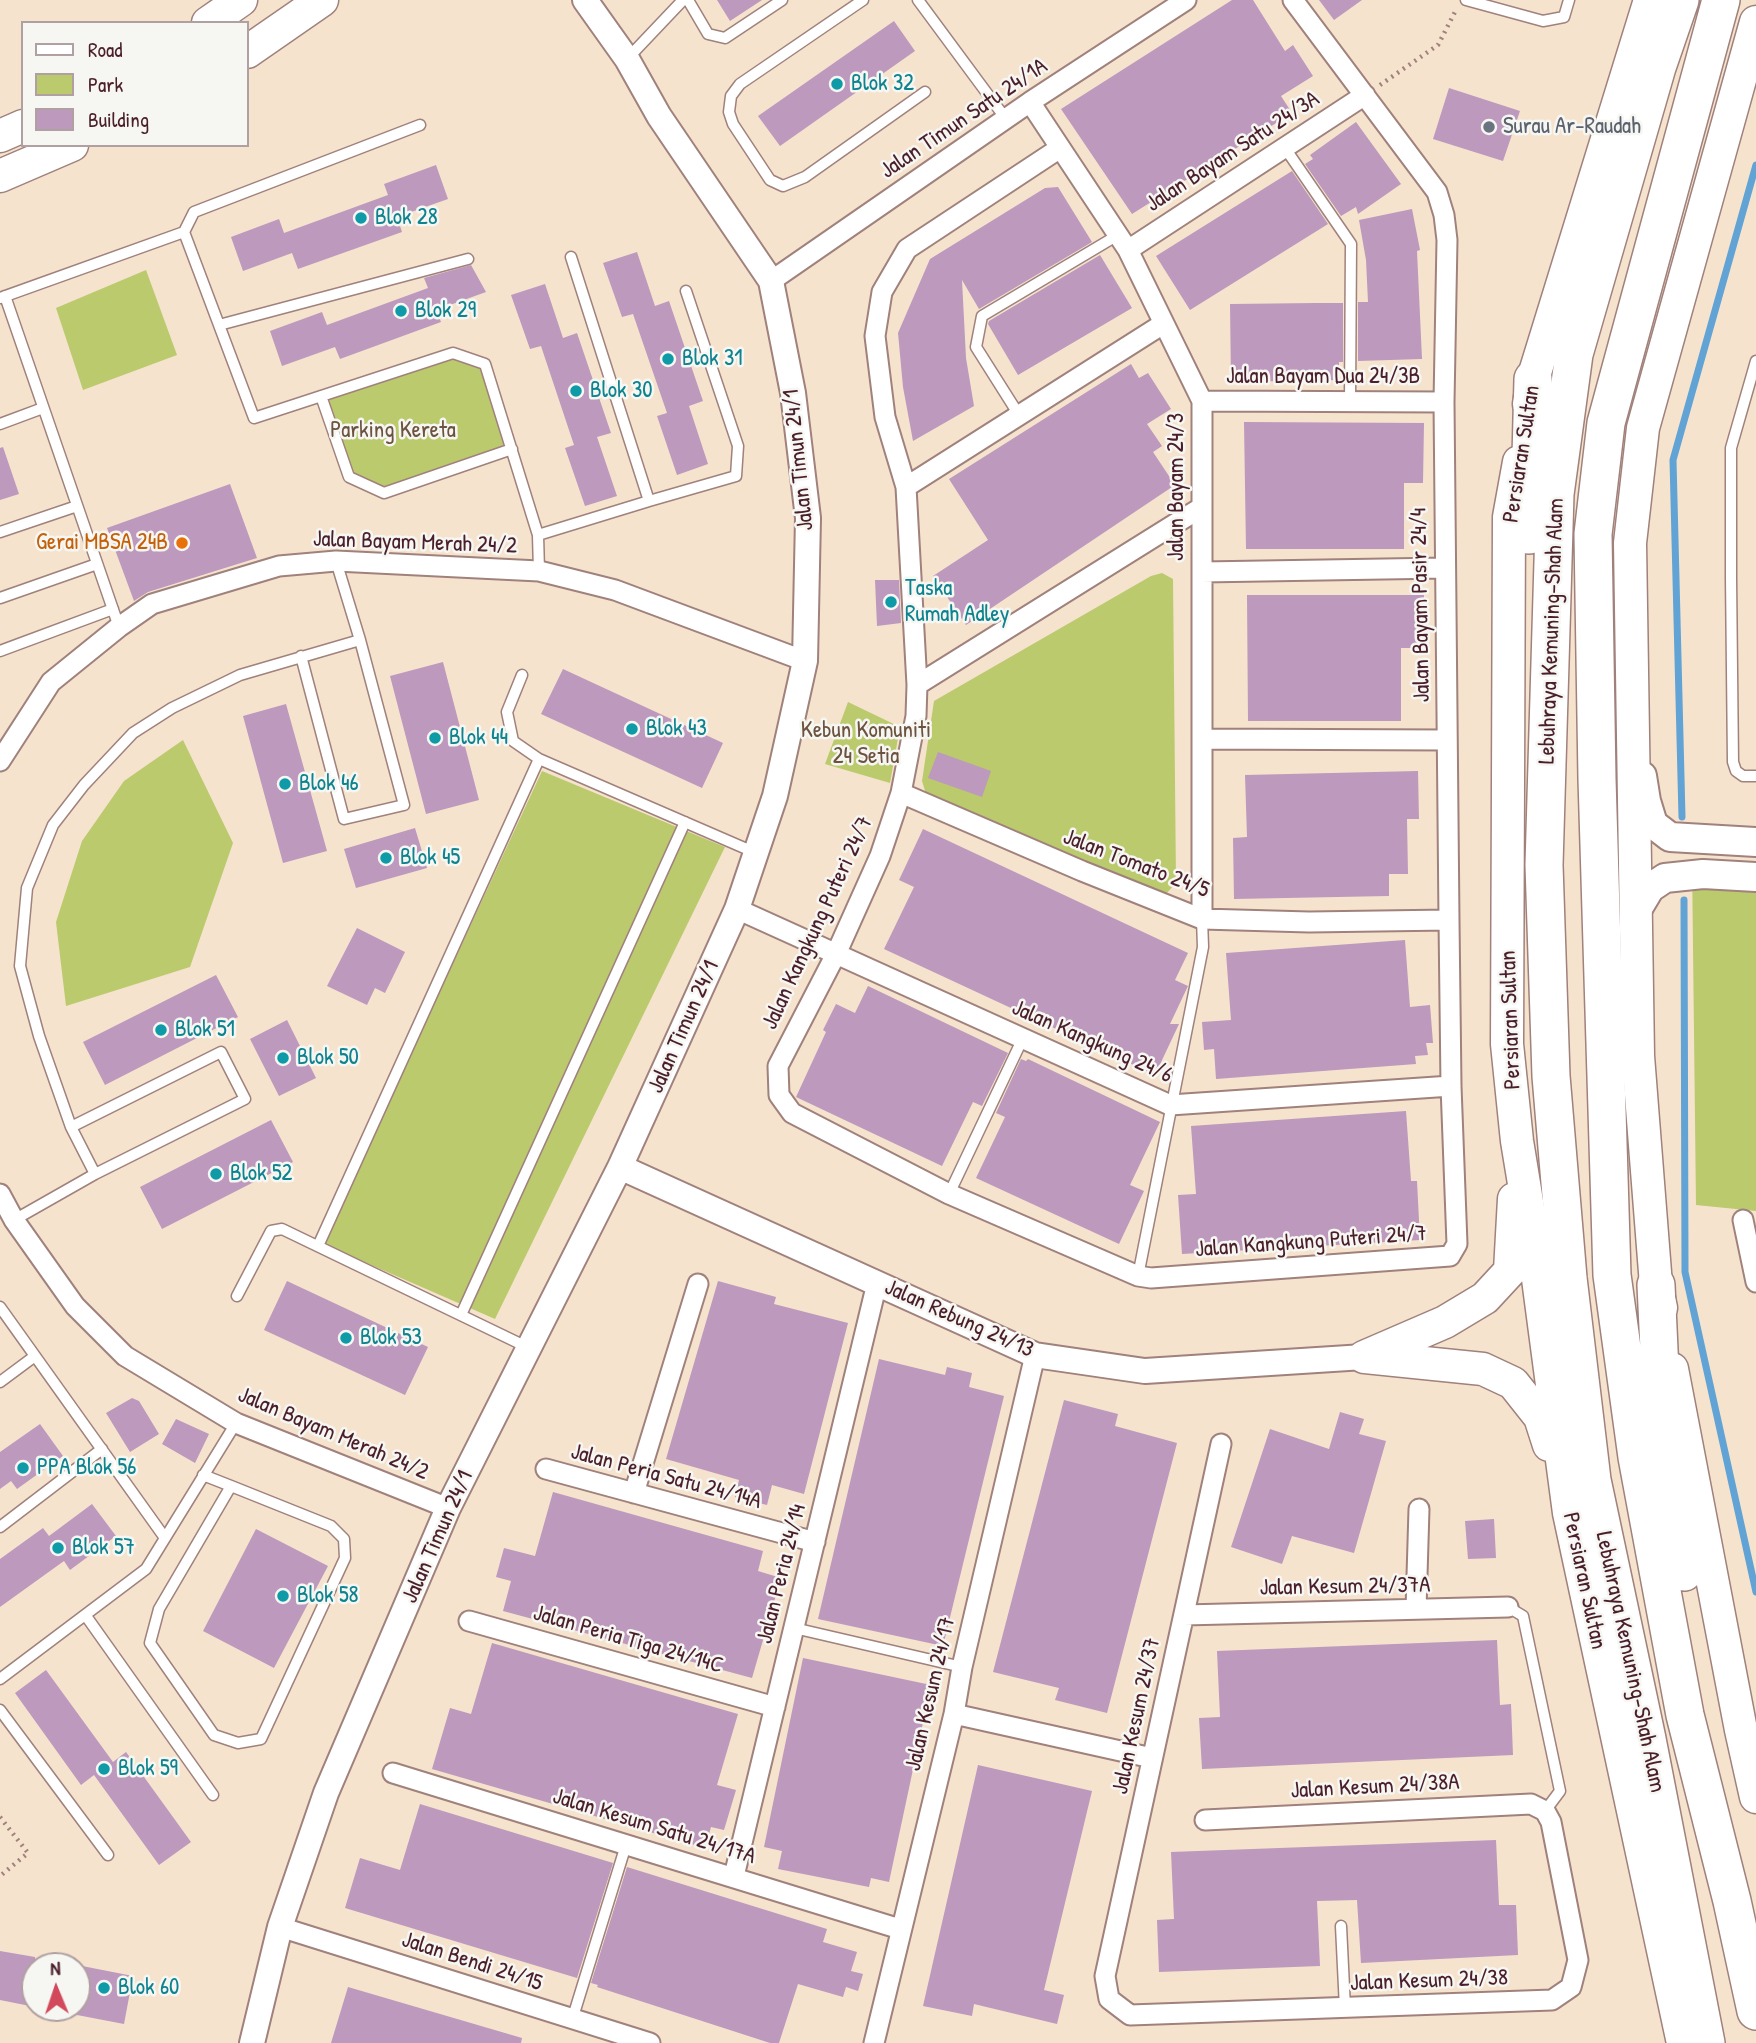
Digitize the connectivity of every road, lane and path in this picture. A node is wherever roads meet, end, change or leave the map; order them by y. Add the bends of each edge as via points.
1 (242, 0) edge
2 (322, 0) edge
3 (585, 0) edge
4 (685, 0) edge
5 (782, 0) edge
6 (863, 0) edge
7 (918, 0) edge
8 (1186, 0) edge
9 (1293, 0) edge
10 (1464, 0) edge
11 (1569, 0) edge
12 (1650, 0) edge
13 (1679, 0) edge
14 (1721, 0) edge
15 (1503, 4) edge
16 (211, 21) edge
17 (1756, 22) edge
18 (248, 51) edge
19 (627, 59) junction
20 (925, 92) dead end
21 (1365, 95) junction
22 (1030, 102) junction
23 (1006, 118) junction
24 (420, 125) dead end
25 (21, 127) edge
26 (0, 135) edge
27 (67, 147) edge
28 (1060, 148) junction
29 (1285, 148) junction
30 (0, 176) edge
31 (184, 232) junction
32 (1123, 243) junction
33 (571, 257) dead end
34 (468, 259) dead end
35 (771, 281) junction
36 (687, 291) dead end
37 (2, 297) edge
38 (1163, 324) junction
39 (219, 325) junction
40 (1756, 361) edge
41 (1533, 379) junction
42 (321, 396) junction
43 (1202, 401) junction
44 (1350, 402) junction
45 (1444, 402) junction
46 (43, 408) junction
47 (1019, 415) junction
48 (0, 424) edge
49 (512, 449) junction
50 (906, 487) junction
51 (649, 501) junction
52 (78, 506) junction
53 (1202, 507) junction
54 (0, 532) edge
55 (538, 535) junction
56 (336, 561) junction
57 (97, 564) junction
58 (1445, 568) junction
59 (538, 571) junction
60 (1202, 572) junction
61 (0, 598) edge
62 (116, 618) junction
63 (360, 640) junction
64 (0, 651) edge
65 (301, 656) junction
66 (805, 662) junction
67 (522, 675) dead end
68 (917, 684) junction
69 (1632, 707) junction
70 (1202, 739) junction
71 (1447, 740) junction
72 (539, 759) junction
73 (0, 761) edge
74 (1756, 776) edge
75 (901, 793) junction
76 (685, 822) junction
77 (1756, 842) edge
78 (756, 853) junction
79 (1544, 865) junction
80 (1756, 877) edge
81 (737, 909) junction
82 (1635, 913) junction
83 (1202, 919) junction
84 (1449, 920) junction
85 (836, 954) junction
86 (1023, 1038) junction
87 (1451, 1086) junction
88 (1170, 1105) junction
89 (71, 1127) junction
90 (1517, 1141) junction
91 (620, 1167) junction
92 (95, 1174) junction
93 (0, 1194) edge
94 (949, 1194) junction
95 (14, 1220) junction
96 (1743, 1220) dead end
97 (317, 1246) junction
98 (1450, 1256) joint
99 (1612, 1275) joint
100 (1138, 1276) junction
101 (1568, 1278) joint
102 (1756, 1282) edge
103 (877, 1283) junction
104 (698, 1284) dead end
105 (1656, 1285) junction
106 (237, 1296) dead end
107 (0, 1307) edge
108 (461, 1315) junction
109 (530, 1348) junction
110 (1035, 1355) junction
111 (35, 1356) junction
112 (1364, 1357) junction
113 (0, 1382) edge
114 (236, 1423) junction
115 (1221, 1444) dead end
116 (102, 1449) junction
117 (546, 1469) dead end
118 (203, 1475) junction
119 (231, 1486) junction
120 (634, 1493) junction
121 (448, 1508) junction
122 (1419, 1508) dead end
123 (1569, 1513) junction
124 (0, 1527) edge
125 (165, 1538) junction
126 (814, 1542) junction
127 (1508, 1607) joint
128 (1416, 1609) junction
129 (1184, 1615) junction
130 (86, 1616) junction
131 (469, 1621) dead end
132 (794, 1628) junction
133 (962, 1667) junction
134 (0, 1679) edge
135 (775, 1707) junction
136 (0, 1710) edge
137 (954, 1714) junction
138 (1153, 1758) junction
139 (393, 1773) dead end
140 (213, 1796) dead end
141 (1756, 1797) edge
142 (1545, 1811) junction
143 (0, 1816) edge
144 (1205, 1819) dead end
145 (626, 1845) junction
146 (108, 1855) dead end
147 (0, 1876) edge
148 (734, 1876) junction
149 (1732, 1901) junction
150 (1341, 1926) dead end
151 (280, 1927) junction
152 (900, 1929) junction
153 (1109, 1999) joint
154 (1345, 2008) junction
155 (1756, 2011) edge
156 (572, 2020) junction
157 (252, 2043) edge
158 (650, 2043) edge
159 (874, 2043) edge
160 (1683, 2043) edge
161 (1706, 2043) edge

1 - 16 main road
2 - 18 main road
3 - 19 street, Jalan Timun 24/1
4 - 5 lane via 708,34 725,38
4 - 19 lane
6 - 20 lane via 740,84 731,96 733,124 770,180 783,187 805,177
7 - 23 lane
8 - 22 street, Jalan Timun Satu 24/1A
9 - 21 street, Jalan Bayam Pasir 24/4
10 - 15 lane
10 - 21 path via 1438,45
11 - 15 lane via 1564,17 1543,21
12 - 41 main road, Persiaran Sultan
13 - 79 highway, Lebuhraya Kemuning–Shah Alam via 1574,354 1555,494
14 - 99 highway, Lebuhraya Kemuning–Shah Alam via 1606,423 1593,534
17 - 69 main road via 1643,428 1630,543
19 - 35 street, Jalan Timun 24/1 via 659,116
21 - 29 street, Jalan Bayam Satu 24/3A
21 - 45 street, Jalan Bayam Pasir 24/4 via 1437,192 1444,215
22 - 23 street, Jalan Timun Satu 24/1A
22 - 28 street, Jalan Bayam 24/3
23 - 35 street, Jalan Timun Satu 24/1A
24 - 31 lane via 194,212
25 - 26 main road
27 - 30 main road
28 - 32 street, Jalan Bayam 24/3
28 - 50 street, Jalan Kangkung Puteri 24/7 via 907,249 882,292 875,336 884,418
29 - 32 street, Jalan Bayam Satu 24/3A
29 - 44 lane via 1351,244
31 - 37 lane
31 - 39 lane
32 - 38 street, Jalan Bayam 24/3
32 - 47 lane via 982,316 976,347
33 - 51 lane
34 - 39 lane
35 - 66 street, Jalan Timun 24/1 via 793,393 808,518
36 - 51 lane via 738,446 736,476
37 - 46 lane
38 - 43 street, Jalan Bayam 24/3
38 - 47 street
39 - 42 lane via 254,418
40 - 74 lane via 1731,448 1731,592 1733,762 1744,776
41 - 79 highway via 1530,636
41 - 90 main road, Persiaran Sultan via 1509,517 1507,1044
42 - 49 lane via 349,477 384,493
42 - 49 lane via 453,353 485,364
43 - 44 street, Jalan Bayam Dua 24/3B
43 - 53 street, Jalan Bayam 24/3
44 - 45 street, Jalan Bayam Dua 24/3B
45 - 58 street, Jalan Bayam Pasir 24/4
46 - 48 lane
46 - 52 lane
47 - 50 street
49 - 55 lane
50 - 68 street, Jalan Kangkung Puteri 24/7
51 - 55 lane
52 - 54 lane
52 - 57 lane
53 - 60 street, Jalan Bayam 24/3
53 - 68 street
55 - 59 lane
56 - 59 street, Jalan Bayam Merah 24/2
56 - 62 street, Jalan Bayam Merah 24/2 via 279,566
56 - 63 lane
57 - 61 lane
57 - 62 lane
58 - 60 street
58 - 71 street, Jalan Bayam Pasir 24/4
59 - 66 street, Jalan Bayam Merah 24/2 via 615,590
60 - 70 street, Jalan Bayam 24/3
62 - 64 lane
62 - 73 street, Jalan Bayam Merah 24/2 via 51,681
63 - 65 lane
63 - 65 lane via 404,804 344,819
65 - 89 lane via 240,675 133,733 53,825 27,888 20,966
66 - 78 street, Jalan Timun 24/1 via 775,796
67 - 72 lane via 507,712 513,741
68 - 75 street, Jalan Kangkung Puteri 24/7 via 916,716
69 - 77 main road via 1653,824 1670,837
69 - 82 main road
70 - 71 street
70 - 83 street, Jalan Bayam 24/3
71 - 84 street, Jalan Bayam Pasir 24/4
72 - 76 lane
72 - 97 lane
75 - 83 street, Jalan Tomato 24/5
75 - 85 street, Jalan Kangkung Puteri 24/7 via 880,856
76 - 78 lane
76 - 108 lane
78 - 81 street, Jalan Timun 24/1
79 - 101 highway, Lebuhraya Kemuning–Shah Alam via 1551,1076
80 - 82 main road via 1703,874 1664,878 1650,888
81 - 85 street, Jalan Kangkung 24/6
81 - 91 street, Jalan Timun 24/1
82 - 105 main road via 1638,1056
83 - 84 street, Jalan Tomato 24/5
83 - 88 lane via 1203,947
84 - 87 street, Jalan Bayam Pasir 24/4
85 - 86 street, Jalan Kangkung 24/6
85 - 94 street, Jalan Kangkung Puteri 24/7 via 778,1066 779,1095 792,1114
86 - 88 street, Jalan Kangkung 24/6
86 - 94 lane
87 - 88 street, Jalan Kangkung 24/6
87 - 98 street, Jalan Bayam Pasir 24/4 via 1457,1244
88 - 100 lane
89 - 92 lane
89 - 92 lane via 221,1052 239,1087 245,1099
90 - 112 main road via 1510,1271 1485,1298 1445,1322
90 - 123 main road, Persiaran Sultan
91 - 103 street, Jalan Rebung 24/13
91 - 109 street, Jalan Timun 24/1
92 - 95 lane
93 - 95 street, Jalan Bayam Merah 24/2
94 - 100 street, Jalan Kangkung Puteri 24/7
95 - 114 street, Jalan Bayam Merah 24/2 via 75,1306 125,1356
96 - 102 street
97 - 106 lane via 282,1229 271,1231
97 - 108 lane
98 - 100 street, Jalan Kangkung Puteri 24/7
99 - 149 highway, Lebuhraya Kemuning-Shah Alam via 1637,1457 1685,1715
101 - 161 highway, Lebuhraya Kemuning-Shah Alam via 1592,1479
103 - 110 street, Jalan Rebung 24/13
103 - 126 street, Jalan Peria 24/14
104 - 120 street
105 - 141 main road
105 - 149 highway via 1664,1457 1717,1758
107 - 111 lane
108 - 109 lane
109 - 121 street, Jalan Timun 24/1
110 - 112 street, Jalan Rebung 24/13 via 1145,1371
110 - 133 street, Jalan Kesum 24/17
111 - 113 lane
111 - 116 lane
112 - 123 main road via 1483,1369 1513,1383 1540,1417
114 - 118 lane
114 - 121 street, Jalan Bayam Merah 24/2
115 - 129 street, Jalan Kesum 24/37
116 - 124 lane
116 - 125 lane
117 - 120 street, Jalan Peria Satu 24/14A
118 - 119 lane
118 - 125 lane
119 - 119 lane via 331,1526 344,1539 345,1559 261,1739 238,1743 214,1735 150,1643 159,1609
120 - 126 street, Jalan Peria Satu 24/14A
121 - 151 street, Jalan Timun 24/1 via 326,1793
122 - 128 street
123 - 160 main road, Persiaran Sultan
125 - 130 lane via 146,1569
126 - 132 street, Jalan Peria 24/14
127 - 128 street, Jalan Kesum 24/37A
127 - 142 lane via 1523,1616 1560,1791
128 - 129 street, Jalan Kesum 24/37A
129 - 138 street, Jalan Kesum 24/37
130 - 134 lane
130 - 140 lane
131 - 135 street, Jalan Peria Tiga 24/14C
132 - 133 lane
132 - 135 street, Jalan Peria 24/14
133 - 137 street, Jalan Kesum 24/17
135 - 148 street, Jalan Peria 24/14
136 - 146 lane
137 - 138 street
137 - 152 street, Jalan Kesum 24/17
138 - 153 street, Jalan Kesum 24/37 via 1105,1976
139 - 145 street, Jalan Kesum Satu 24/17A
142 - 144 street, Jalan Kesum 24/38A via 1531,1804
142 - 154 street, Jalan Kesum 24/38 via 1578,1961 1571,1987 1552,2000
143 - 147 path via 28,1853
145 - 148 street, Jalan Kesum Satu 24/17A
145 - 156 lane
148 - 152 street, Jalan Kesum Satu 24/17A
149 - 155 highway, Lebuhraya Kemuning-Shah Alam
150 - 154 lane
151 - 156 street, Jalan Bendi 24/15
151 - 157 street, Jalan Timun 24/1
152 - 159 street, Jalan Kesum 24/17
153 - 154 street, Jalan Kesum 24/38 via 1130,2015
156 - 158 street, Jalan Bendi 24/15

